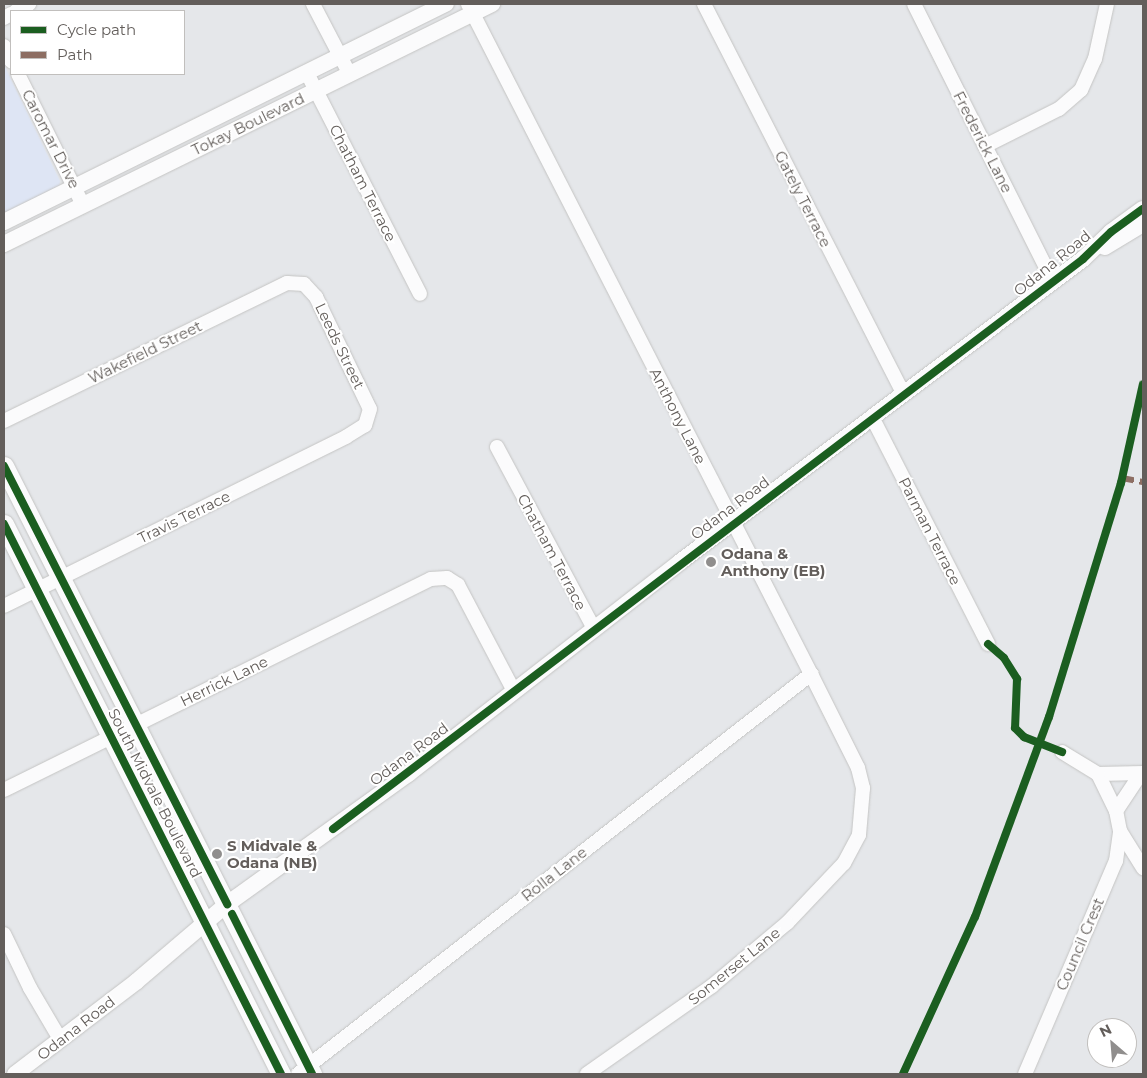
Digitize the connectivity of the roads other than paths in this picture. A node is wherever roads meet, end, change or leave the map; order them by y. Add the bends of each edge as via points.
1 (29, 4) edge
2 (313, 4) edge
3 (446, 4) edge
4 (492, 4) edge
5 (704, 4) edge
6 (914, 4) edge
7 (1107, 4) edge
8 (471, 9) edge
9 (18, 10) edge
10 (4, 46) edge
11 (340, 56) junction
12 (10, 59) edge
13 (307, 73) junction
14 (349, 73) junction
15 (18, 75) edge
16 (316, 90) junction
17 (985, 146) junction
18 (75, 188) junction
19 (83, 205) junction
20 (1143, 208) edge
21 (4, 222) edge
22 (1143, 224) edge
23 (4, 244) edge
24 (1083, 259) junction
25 (1053, 281) junction
26 (287, 283) joint
27 (420, 294) dead end
28 (904, 394) junction
29 (872, 418) junction
30 (4, 421) edge
31 (363, 427) joint
32 (497, 447) dead end
33 (4, 466) edge
34 (734, 523) junction
35 (4, 524) edge
36 (60, 578) junction
37 (37, 590) junction
38 (4, 606) edge
39 (594, 629) junction
40 (988, 644) dead end
41 (811, 674) junction
42 (514, 691) junction
43 (136, 725) junction
44 (110, 737) junction
45 (1062, 752) dead end
46 (1098, 774) junction
47 (1142, 774) edge
48 (4, 790) edge
49 (1116, 811) junction
50 (1120, 831) junction
51 (859, 835) joint
52 (1143, 868) edge
53 (229, 909) junction
54 (207, 927) junction
55 (4, 934) edge
56 (60, 1039) junction
57 (306, 1071) edge
58 (15, 1074) edge
59 (281, 1074) edge
60 (587, 1074) edge
61 (1025, 1074) edge

1 - 9 street
2 - 11 street
3 - 11 street, Tokay Boulevard
4 - 8 street, Tokay Boulevard
5 - 28 street, Gately Terrace
6 - 17 street, Frederick Lane
7 - 17 street via 1095,59 1081,90 1058,109
8 - 14 street, Tokay Boulevard
8 - 34 street, Anthony Lane
10 - 12 street
11 - 13 street, Tokay Boulevard
11 - 14 street
13 - 16 street, Chatham Terrace
13 - 18 street, Tokay Boulevard
14 - 16 street, Tokay Boulevard
15 - 18 street, Caromar Drive
16 - 19 street, Tokay Boulevard
16 - 27 street, Chatham Terrace
17 - 25 street, Frederick Lane
18 - 19 street, Caromar Drive
18 - 21 street, Tokay Boulevard
19 - 23 street, Tokay Boulevard
20 - 24 street, Odana Road
22 - 24 street, Odana Road
24 - 25 street, Odana Road
25 - 28 street, Odana Road
26 - 30 street, Wakefield Street
26 - 31 street, Leeds Street via 304,284 316,297 370,409
28 - 29 street, Odana Road
29 - 34 street, Odana Road
29 - 40 street, Parman Terrace
31 - 36 street, Travis Terrace
32 - 39 street, Chatham Terrace
33 - 36 main road, South Midvale Boulevard
34 - 39 street, Odana Road
34 - 41 street, Anthony Lane
35 - 37 main road, South Midvale Boulevard
36 - 37 street, Travis Terrace
36 - 43 main road, South Midvale Boulevard
37 - 38 street, Travis Terrace
37 - 44 main road, South Midvale Boulevard
39 - 42 street, Odana Road
41 - 51 street, Anthony Lane via 858,768 864,788
41 - 57 street, Rolla Lane
42 - 43 street, Herrick Lane via 467,598 446,578 431,579
42 - 53 street, Odana Road via 333,829 302,861
43 - 44 street, Herrick Lane
43 - 53 main road, South Midvale Boulevard
44 - 48 street, Herrick Lane
44 - 54 main road, South Midvale Boulevard
45 - 46 street
46 - 47 street
46 - 49 street, Council Crest
47 - 49 street
49 - 50 street, Council Crest
50 - 52 street
50 - 61 street, Council Crest via 1116,861
51 - 60 street, Somerset Lane via 844,862 787,923 746,960
53 - 54 street, Odana Road
53 - 57 main road, South Midvale Boulevard
54 - 56 street, Odana Road
54 - 59 main road, South Midvale Boulevard
55 - 56 street
56 - 58 street, Odana Road

